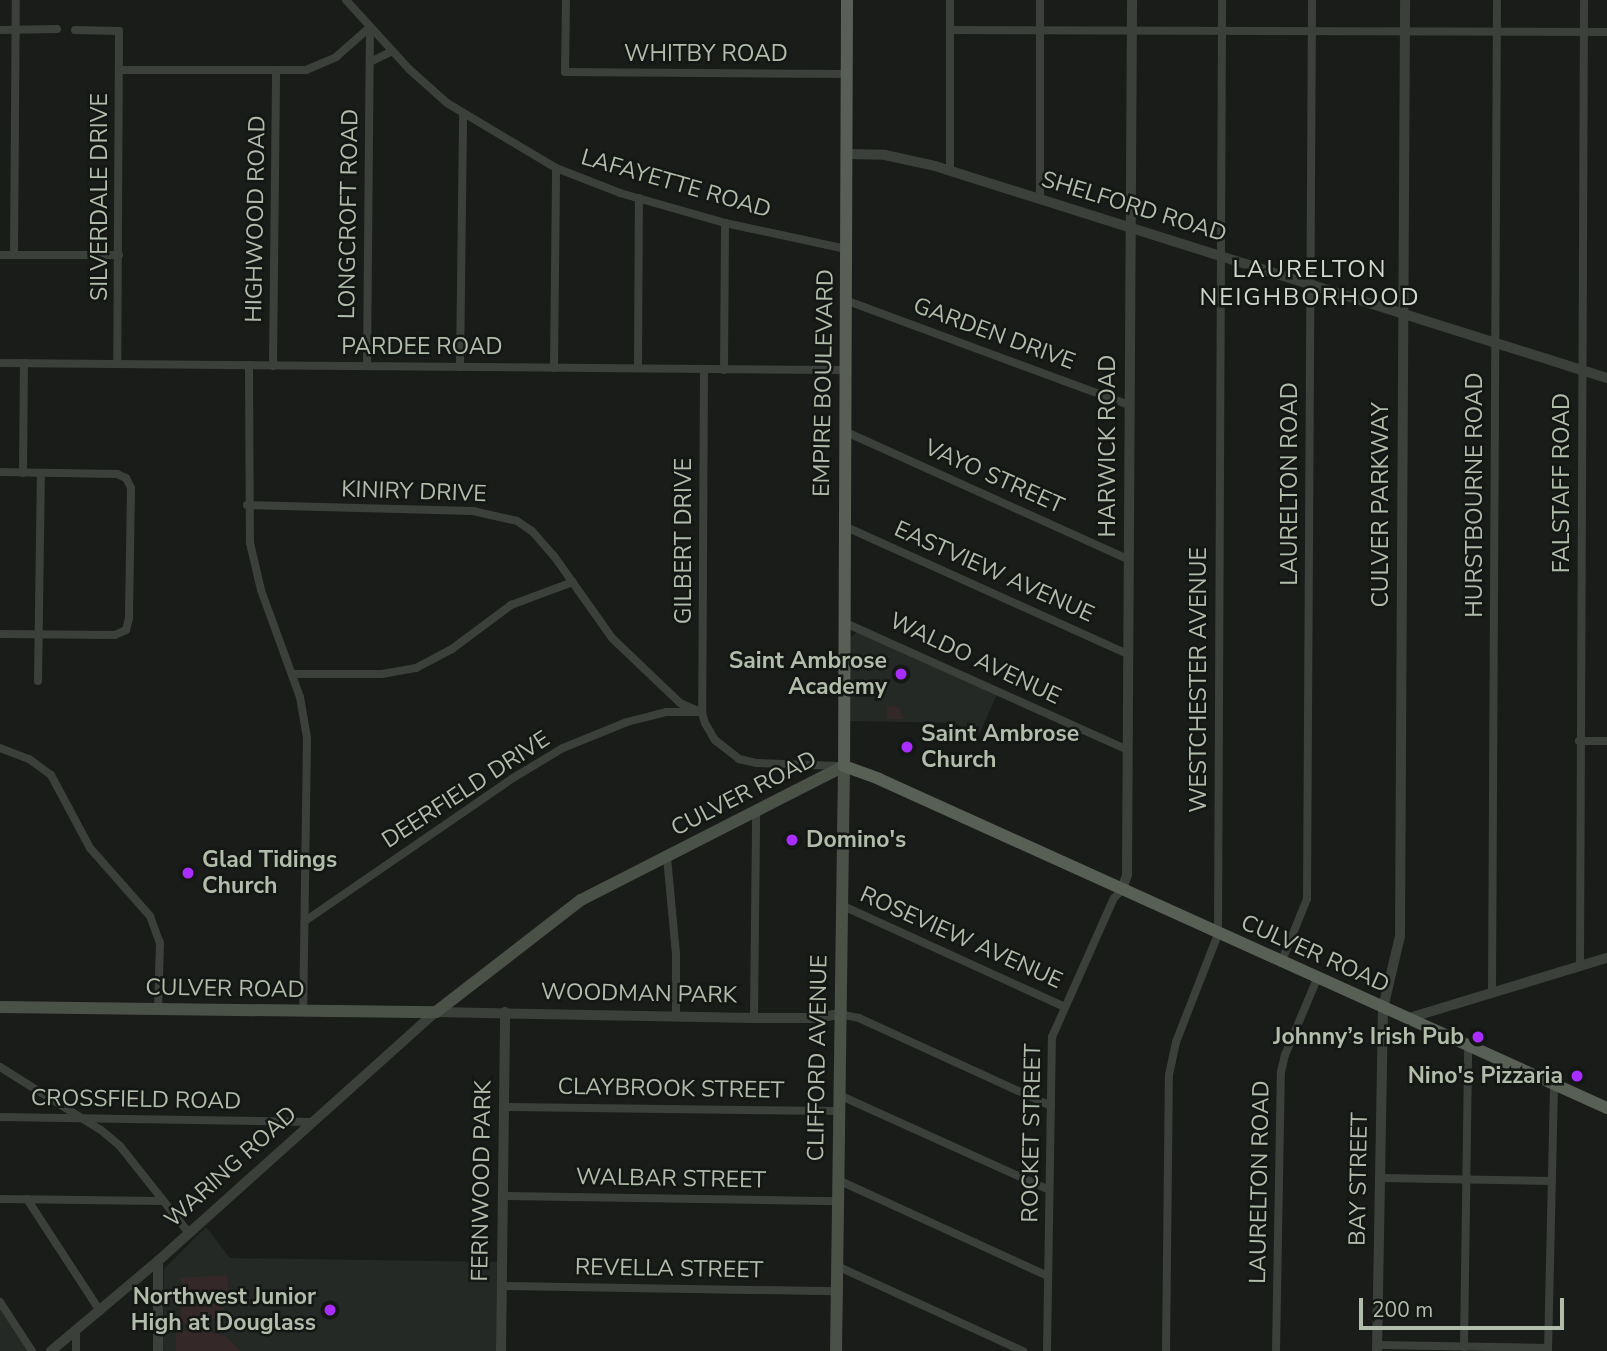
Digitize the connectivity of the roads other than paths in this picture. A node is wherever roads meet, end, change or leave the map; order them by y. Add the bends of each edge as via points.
1 (16, 0) edge
2 (346, 0) edge
3 (566, 0) edge
4 (847, 0) edge
5 (950, 0) edge
6 (1041, 0) edge
7 (1132, 0) edge
8 (1222, 0) edge
9 (1312, 0) edge
10 (1405, 0) edge
11 (1497, 0) edge
12 (1584, 0) edge
13 (370, 27) junction
14 (0, 30) edge
15 (16, 30) junction
16 (57, 30) dead end
17 (75, 30) dead end
18 (950, 30) junction
19 (1040, 30) junction
20 (1131, 30) junction
21 (1222, 30) junction
22 (1312, 30) junction
23 (1405, 31) junction
24 (1497, 32) junction
25 (1584, 32) junction
26 (1607, 32) edge
27 (393, 51) junction
28 (370, 62) junction
29 (120, 70) junction
30 (276, 72) junction
31 (847, 74) junction
32 (463, 115) junction
33 (846, 154) junction
34 (556, 168) junction
35 (950, 171) junction
36 (639, 198) junction
37 (1040, 199) junction
38 (725, 223) junction
39 (1130, 227) junction
40 (846, 249) junction
41 (0, 255) edge
42 (14, 255) junction
43 (119, 256) junction
44 (1220, 256) junction
45 (1309, 284) junction
46 (845, 300) junction
47 (1403, 314) junction
48 (1494, 342) junction
49 (0, 363) edge
50 (24, 363) junction
51 (117, 364) junction
52 (249, 365) junction
53 (274, 366) junction
54 (367, 366) junction
55 (460, 367) junction
56 (554, 368) junction
57 (638, 368) junction
58 (704, 370) junction
59 (724, 370) junction
60 (844, 370) junction
61 (1582, 370) junction
62 (1607, 378) edge
63 (1129, 405) junction
64 (844, 430) junction
65 (0, 472) edge
66 (23, 472) junction
67 (41, 473) junction
68 (247, 505) junction
69 (843, 526) junction
70 (1128, 559) junction
71 (573, 582) junction
72 (843, 622) junction
73 (0, 634) edge
74 (39, 634) junction
75 (1128, 654) junction
76 (293, 674) junction
77 (38, 681) dead end
78 (702, 713) junction
79 (1579, 741) junction
80 (1607, 741) edge
81 (0, 748) edge
82 (1128, 750) junction
83 (844, 766) junction
84 (756, 813) junction
85 (667, 857) junction
86 (1121, 891) junction
87 (841, 905) junction
88 (306, 921) junction
89 (1218, 934) junction
90 (1607, 958) edge
91 (1281, 963) junction
92 (1580, 966) junction
93 (1317, 979) junction
94 (1492, 991) junction
95 (0, 1007) edge
96 (1065, 1007) junction
97 (1383, 1008) junction
98 (158, 1009) junction
99 (303, 1012) junction
100 (436, 1012) junction
101 (505, 1012) junction
102 (839, 1014) junction
103 (676, 1017) junction
104 (754, 1018) junction
105 (1409, 1018) junction
106 (1468, 1045) junction
107 (0, 1067) edge
108 (1554, 1084) junction
109 (839, 1095) junction
110 (1051, 1106) junction
111 (504, 1107) junction
112 (1607, 1108) edge
113 (838, 1111) junction
114 (0, 1118) edge
115 (82, 1119) junction
116 (313, 1122) junction
117 (1380, 1178) junction
118 (1466, 1179) junction
119 (838, 1180) junction
120 (1552, 1181) junction
121 (1049, 1190) junction
122 (503, 1196) junction
123 (0, 1199) edge
124 (27, 1199) junction
125 (162, 1201) junction
126 (837, 1201) junction
127 (189, 1233) junction
128 (158, 1261) junction
129 (837, 1266) junction
130 (1048, 1276) junction
131 (501, 1286) junction
132 (836, 1291) junction
133 (0, 1302) edge
134 (100, 1311) junction
135 (76, 1330) junction
136 (1464, 1347) junction
137 (1378, 1348) edge
138 (1548, 1349) edge
139 (32, 1351) edge
140 (51, 1351) edge
141 (76, 1351) edge
142 (158, 1351) edge
143 (501, 1351) edge
144 (836, 1351) edge
145 (1023, 1351) edge
146 (1047, 1351) edge
147 (1166, 1351) edge
148 (1276, 1351) edge

1 - 15 street
2 - 13 street, LAFAYETTE ROAD
3 - 31 street, WHITBY ROAD via 565,72
4 - 31 main road, EMPIRE BOULEVARD
5 - 18 street
6 - 19 street
7 - 20 street, HARWICK ROAD
8 - 21 street, WESTCHESTER AVENUE
9 - 22 street, LAURELTON ROAD
10 - 23 street, CULVER PARKWAY
11 - 24 street, HURSTBOURNE ROAD
12 - 25 street, FALSTAFF ROAD
13 - 27 street, LAFAYETTE ROAD
13 - 28 street, LONGCROFT ROAD
13 - 30 street via 320,66
14 - 15 street
15 - 16 street
15 - 42 street
17 - 29 street, SILVERDALE DRIVE via 119,31
18 - 19 street
18 - 35 street
19 - 20 street
19 - 37 street
20 - 21 street
20 - 39 street, HARWICK ROAD
21 - 22 street
21 - 44 street, WESTCHESTER AVENUE
22 - 23 street
22 - 45 street, LAURELTON ROAD
23 - 24 street
23 - 47 street, CULVER PARKWAY
24 - 25 street
24 - 48 street, HURSTBOURNE ROAD
25 - 26 street
25 - 61 street, FALSTAFF ROAD
27 - 28 street
27 - 32 street, LAFAYETTE ROAD
28 - 54 street, LONGCROFT ROAD
29 - 30 street
29 - 43 street, SILVERDALE DRIVE
30 - 53 street, HIGHWOOD ROAD
31 - 33 main road, EMPIRE BOULEVARD
32 - 34 street, LAFAYETTE ROAD
32 - 55 street
33 - 35 street, SHELFORD ROAD via 904,158
33 - 40 main road, EMPIRE BOULEVARD
34 - 36 street, LAFAYETTE ROAD
34 - 56 street
35 - 37 street, SHELFORD ROAD
36 - 38 street, LAFAYETTE ROAD
36 - 57 street
37 - 39 street, SHELFORD ROAD
38 - 40 street, LAFAYETTE ROAD
38 - 59 street
39 - 44 street, SHELFORD ROAD
39 - 63 street, HARWICK ROAD
40 - 46 main road, EMPIRE BOULEVARD
41 - 42 street
42 - 43 street
43 - 51 street, SILVERDALE DRIVE
44 - 45 street, SHELFORD ROAD
44 - 89 street, WESTCHESTER AVENUE
45 - 47 street, SHELFORD ROAD
45 - 91 street, LAURELTON ROAD via 1307,899
46 - 60 main road, EMPIRE BOULEVARD
46 - 63 street, GARDEN DRIVE
47 - 48 street, SHELFORD ROAD
47 - 97 street, CULVER PARKWAY via 1400,936
48 - 61 street, SHELFORD ROAD
48 - 94 street, HURSTBOURNE ROAD
49 - 50 street, PARDEE ROAD
50 - 51 street, PARDEE ROAD
50 - 66 street
51 - 52 street, PARDEE ROAD
52 - 53 street, PARDEE ROAD
52 - 68 street
53 - 54 street, PARDEE ROAD
54 - 55 street, PARDEE ROAD
55 - 56 street, PARDEE ROAD
56 - 57 street, PARDEE ROAD
57 - 58 street, PARDEE ROAD
58 - 59 street, PARDEE ROAD
58 - 78 street, GILBERT DRIVE
59 - 60 street, PARDEE ROAD
60 - 64 main road, EMPIRE BOULEVARD
61 - 62 street, SHELFORD ROAD
61 - 79 street, FALSTAFF ROAD
63 - 70 street, HARWICK ROAD
64 - 69 main road, EMPIRE BOULEVARD
64 - 70 street, VAYO STREET
65 - 66 street
66 - 67 street
67 - 74 street
67 - 74 street via 127,478 131,488 130,605 129,625 121,634
68 - 71 street, KINIRY DRIVE via 501,515 539,537
68 - 76 street via 256,572
69 - 72 main road, EMPIRE BOULEVARD
69 - 75 street, EASTVIEW AVENUE
70 - 75 street, HARWICK ROAD
71 - 76 street via 511,605 452,649 416,667 383,674
71 - 78 street, KINIRY DRIVE via 620,647 680,703
72 - 82 street, WALDO AVENUE
72 - 83 main road, EMPIRE BOULEVARD
73 - 74 street
74 - 77 street
75 - 82 street, HARWICK ROAD
76 - 88 street via 307,738
78 - 83 street via 715,740 739,759
78 - 88 street, DEERFIELD DRIVE via 657,714 563,748
79 - 80 street
79 - 92 street, FALSTAFF ROAD
81 - 98 street via 29,758 51,775 90,848 150,916 160,943
82 - 86 street, HARWICK ROAD via 1127,875
83 - 84 main road, CULVER ROAD
83 - 86 main road, CULVER ROAD
83 - 87 main road, CLIFFORD AVENUE
84 - 85 main road, CULVER ROAD
84 - 104 street
85 - 100 main road, CULVER ROAD via 581,900
85 - 103 street via 676,954
86 - 89 main road, CULVER ROAD
86 - 96 street, ROCKET STREET
87 - 96 street, ROSEVIEW AVENUE
87 - 102 main road, CLIFFORD AVENUE
88 - 99 street
89 - 91 main road, CULVER ROAD
89 - 147 street, WESTCHESTER AVENUE via 1169,1075
90 - 92 street
91 - 93 main road, CULVER ROAD
92 - 94 street
93 - 97 main road, CULVER ROAD
93 - 148 street, LAURELTON ROAD via 1281,1072
94 - 105 street
95 - 98 main road, CULVER ROAD
96 - 110 street, ROCKET STREET via 1051,1042
97 - 105 main road, CULVER ROAD
97 - 117 street, BAY STREET
98 - 99 main road, CULVER ROAD
99 - 100 main road, CULVER ROAD
100 - 101 street, WOODMAN PARK
100 - 116 street, WARING ROAD
101 - 103 street, WOODMAN PARK
101 - 111 street, FERNWOOD PARK
102 - 104 street, WOODMAN PARK
102 - 109 main road, CLIFFORD AVENUE
102 - 110 street via 859,1018
103 - 104 street, WOODMAN PARK
105 - 106 main road, CULVER ROAD
106 - 108 main road, CULVER ROAD
106 - 118 street
107 - 115 street
108 - 112 main road, CULVER ROAD
108 - 120 street
109 - 113 main road, CLIFFORD AVENUE
109 - 121 street
110 - 121 street, ROCKET STREET
111 - 113 street, CLAYBROOK STREET
111 - 122 street, FERNWOOD PARK
113 - 119 main road, CLIFFORD AVENUE
114 - 115 street, CROSSFIELD ROAD
115 - 116 street, CROSSFIELD ROAD
115 - 125 street via 120,1146
116 - 127 street, WARING ROAD
117 - 118 street
117 - 137 street, BAY STREET
118 - 120 street
118 - 136 street
119 - 126 main road, CLIFFORD AVENUE
119 - 130 street
120 - 138 street
121 - 130 street, ROCKET STREET
122 - 126 street, WALBAR STREET
122 - 131 street, FERNWOOD PARK
123 - 124 street
124 - 125 street
124 - 134 street
125 - 127 street
126 - 129 main road, CLIFFORD AVENUE
127 - 128 street, WARING ROAD
128 - 134 street, WARING ROAD
128 - 142 street
129 - 132 main road, CLIFFORD AVENUE
129 - 145 street
130 - 146 street, ROCKET STREET
131 - 132 street, REVELLA STREET
131 - 143 street, FERNWOOD PARK
132 - 144 main road, CLIFFORD AVENUE
133 - 139 street
134 - 135 street, WARING ROAD
135 - 140 street, WARING ROAD
135 - 141 street
136 - 137 street
136 - 138 street

